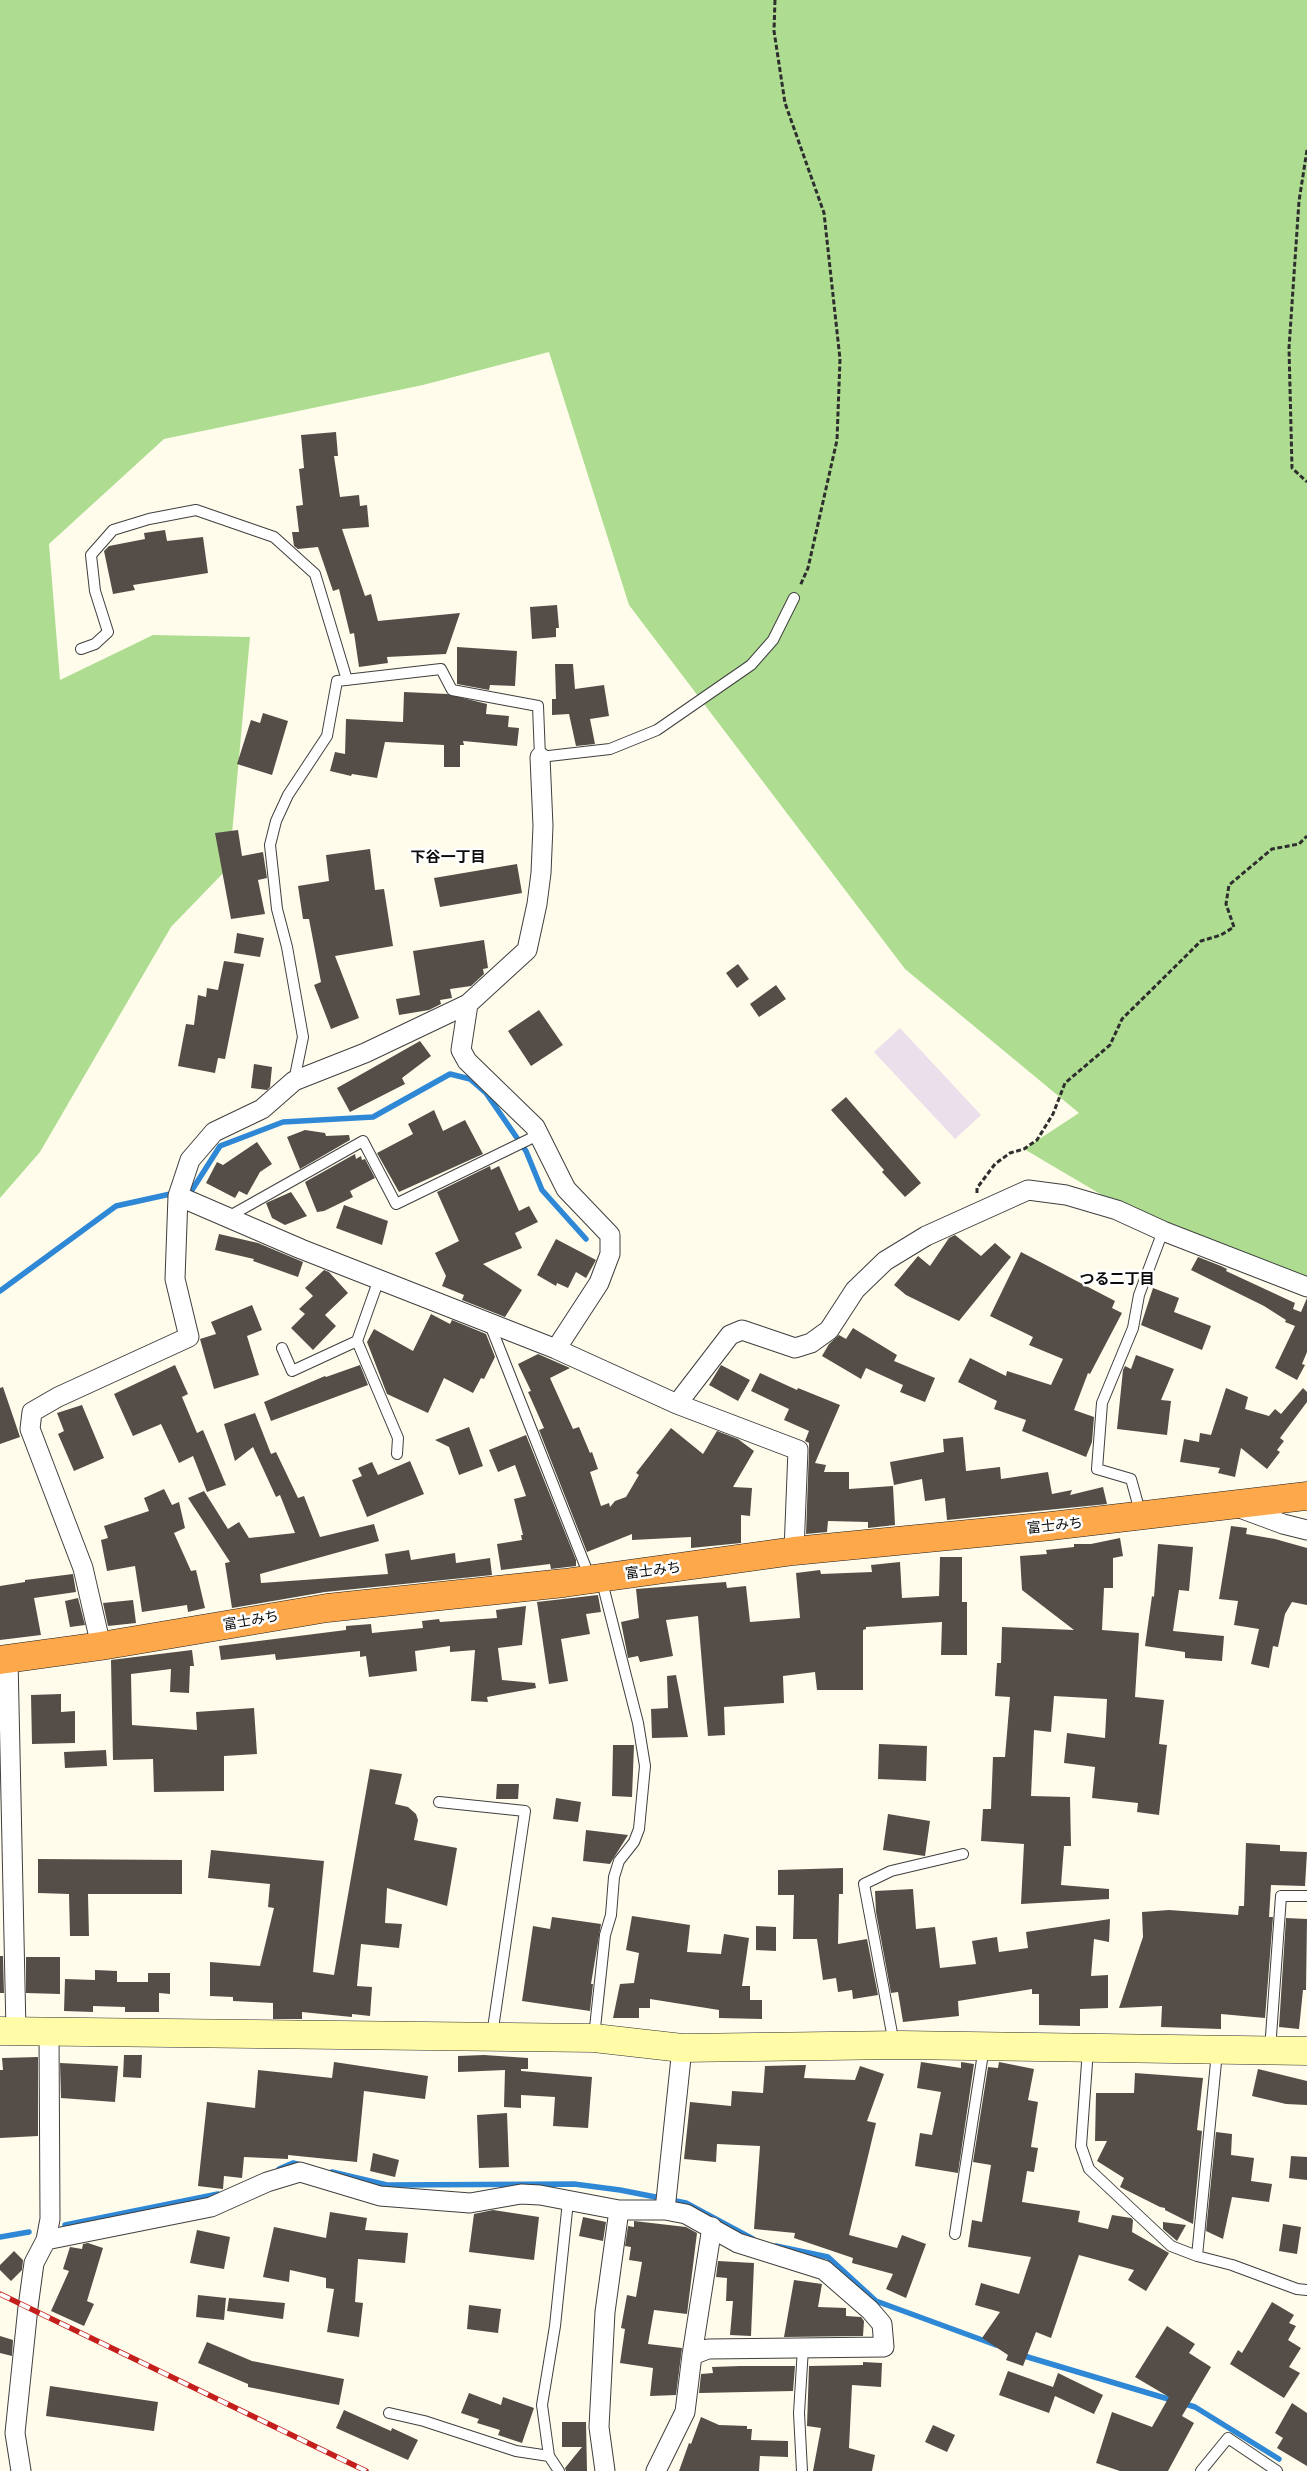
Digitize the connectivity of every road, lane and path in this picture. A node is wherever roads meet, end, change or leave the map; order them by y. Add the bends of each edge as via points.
1 (775, 0) edge
2 (1307, 150) edge
3 (1307, 482) edge
4 (794, 598) joint
5 (81, 649) dead end
6 (347, 680) junction
7 (540, 757) junction
8 (1307, 836) edge
9 (468, 1004) junction
10 (294, 1081) junction
11 (538, 1135) junction
12 (178, 1196) junction
13 (976, 1212) junction
14 (228, 1217) junction
15 (1162, 1231) junction
16 (379, 1279) junction
17 (1307, 1287) edge
18 (488, 1321) junction
19 (357, 1342) junction
20 (282, 1348) dead end
21 (556, 1349) junction
22 (677, 1404) junction
23 (397, 1454) dead end
24 (1307, 1496) edge
25 (1234, 1506) junction
26 (1141, 1516) junction
27 (1307, 1530) edge
28 (794, 1551) junction
29 (596, 1579) junction
30 (101, 1646) junction
31 (4, 1659) edge
32 (440, 1802) dead end
33 (963, 1854) dead end
34 (1307, 1896) edge
35 (8, 2031) edge
36 (50, 2032) junction
37 (492, 2036) junction
38 (594, 2038) junction
39 (895, 2044) junction
40 (984, 2046) junction
41 (682, 2048) junction
42 (1088, 2048) junction
43 (1217, 2051) junction
44 (1307, 2051) edge
45 (1270, 2052) junction
46 (568, 2201) junction
47 (619, 2210) junction
48 (665, 2210) junction
49 (712, 2227) junction
50 (955, 2234) dead end
51 (46, 2240) junction
52 (1197, 2256) junction
53 (1307, 2290) edge
54 (803, 2348) junction
55 (692, 2355) junction
56 (389, 2413) dead end
57 (549, 2456) junction
58 (20, 2471) edge
59 (559, 2471) edge
60 (605, 2471) edge
61 (656, 2471) edge
62 (802, 2471) edge
63 (1201, 2471) edge
64 (1277, 2471) edge

1 - 4 path via 774,31 785,103 824,213 840,359 837,440 829,484 808,568
2 - 3 path via 1299,201 1289,348 1292,468
4 - 7 lane via 773,640 751,665 657,730 610,749
5 - 6 lane via 96,644 108,632 95,591 91,556 113,530 196,510 274,537 315,574
6 - 7 lane via 441,669 452,690 538,706
6 - 10 lane via 337,681 326,736 288,795 270,845 277,910 289,955 303,1037
7 - 9 street via 541,873 527,950
8 - 13 path via 1299,844 1272,849 1229,885 1226,904 1234,927 1221,936 1201,941 1122,1019 1110,1045 1065,1084 1037,1140 995,1164 977,1188
9 - 10 street via 365,1053
9 - 11 street via 461,1050 467,1061 534,1127
10 - 12 street via 262,1109 214,1132 190,1160
11 - 14 lane via 396,1204 363,1141
11 - 21 street via 566,1189 610,1235 610,1254 599,1283
12 - 14 street
12 - 30 street via 175,1279 189,1337 32,1412 30,1429 83,1568
13 - 15 street via 1028,1190 1066,1195 1117,1210
13 - 22 street via 926,1236 885,1261 855,1290 829,1330 811,1343 795,1348 742,1330 730,1335
14 - 16 street
15 - 17 street
15 - 26 lane via 1140,1295 1133,1328 1102,1403 1097,1470 1131,1479
16 - 18 street
16 - 19 lane
18 - 21 street
18 - 29 lane
19 - 20 lane via 292,1371
19 - 23 lane via 398,1438
21 - 22 street
22 - 28 street via 798,1450
24 - 25 highway, 富士みち
25 - 26 highway, 富士みち
25 - 27 street
26 - 28 highway, 富士みち
28 - 29 highway, 富士みち
29 - 30 highway, 富士みち via 327,1608
29 - 38 lane via 638,1723 645,1766 639,1829 634,1842 619,1861 614,1877
30 - 31 highway, 富士みち
31 - 35 street
32 - 37 lane via 524,1811
33 - 39 lane via 891,1871 864,1884
34 - 45 lane via 1281,1896
35 - 36 street
36 - 37 street
36 - 51 street via 50,2219
37 - 38 street
38 - 41 street
39 - 40 street
39 - 41 street
40 - 42 street
40 - 50 lane
41 - 48 street
42 - 43 street
42 - 52 lane via 1081,2146 1088,2169 1171,2246
43 - 45 street
43 - 52 lane
44 - 45 street
46 - 47 street
46 - 51 street via 521,2194 470,2203 380,2196 300,2172 267,2182 212,2207
46 - 57 lane via 555,2326 542,2404
47 - 48 street
47 - 60 street via 606,2312 599,2427
48 - 49 street via 686,2214
49 - 54 street via 738,2243 824,2270 882,2324 884,2347
49 - 55 street
51 - 58 street via 34,2263 28,2307 15,2433
52 - 53 lane
54 - 55 street via 708,2349
54 - 62 lane via 799,2412
55 - 61 street via 685,2412
56 - 57 lane via 516,2450
57 - 59 lane
63 - 64 lane via 1228,2438

